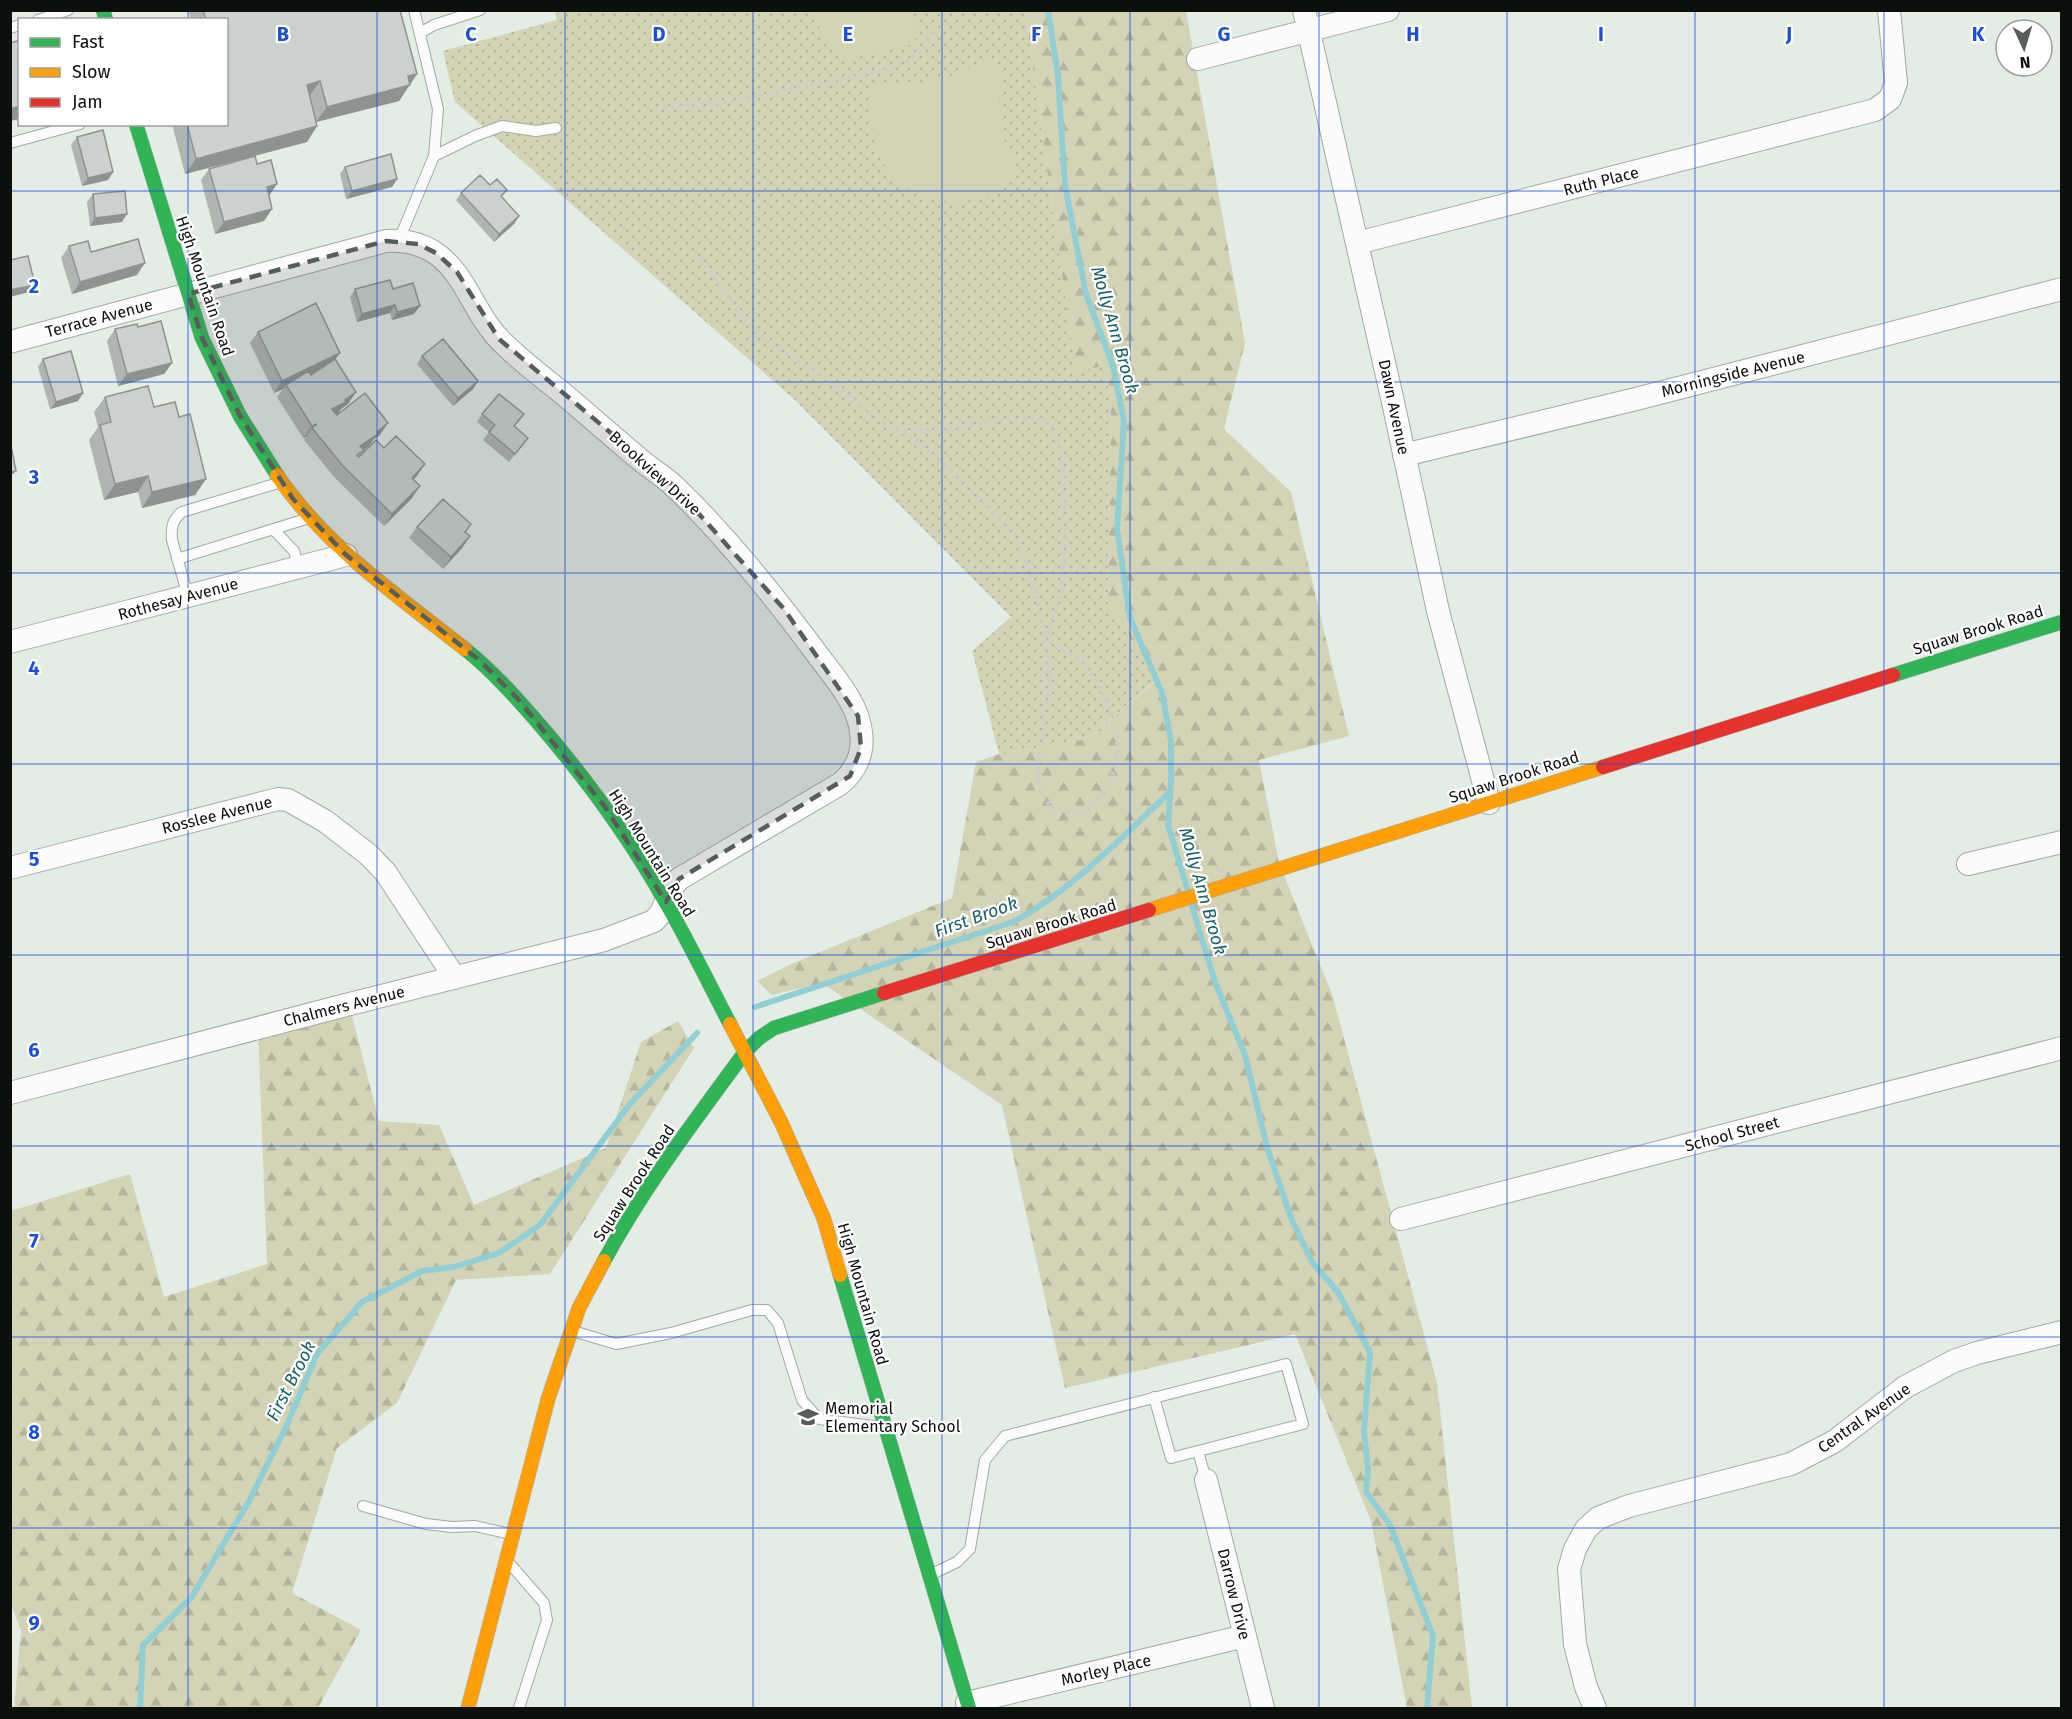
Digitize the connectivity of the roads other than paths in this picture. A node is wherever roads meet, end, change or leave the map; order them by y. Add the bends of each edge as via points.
1 (68, 10) edge
2 (414, 10) edge
3 (480, 10) edge
4 (1388, 10) edge
5 (1889, 10) edge
6 (465, 13) edge
7 (57, 17) edge
8 (1306, 21) edge
9 (420, 33) junction
10 (1198, 59) dead end
11 (73, 126) edge
12 (137, 126) edge
13 (556, 128) dead end
14 (10, 143) edge
15 (434, 156) junction
16 (399, 240) junction
17 (1357, 243) junction
18 (2061, 289) edge
19 (188, 294) junction
20 (10, 342) edge
21 (1404, 455) junction
22 (281, 482) junction
23 (309, 518) junction
24 (273, 529) junction
25 (346, 555) junction
26 (177, 559) junction
27 (299, 567) junction
28 (188, 596) junction
29 (2061, 622) edge
30 (10, 642) edge
31 (1489, 803) junction
32 (2061, 842) edge
33 (1968, 864) dead end
34 (10, 868) edge
35 (666, 902) junction
36 (455, 978) junction
37 (2061, 1048) edge
38 (745, 1052) junction
39 (10, 1093) edge
40 (1401, 1219) dead end
41 (570, 1331) junction
42 (2061, 1332) edge
43 (1154, 1397) junction
44 (884, 1427) junction
45 (1198, 1451) junction
46 (1206, 1480) joint
47 (363, 1506) dead end
48 (513, 1534) junction
49 (506, 1559) junction
50 (929, 1576) junction
51 (1245, 1636) junction
52 (968, 1706) edge
53 (468, 1708) edge
54 (519, 1708) edge
55 (1263, 1708) edge
56 (1594, 1708) edge

1 - 7 lane
2 - 9 lane
3 - 6 lane
4 - 8 street
5 - 17 street, Ruth Place via 1896,83 1884,105 1875,110
6 - 9 lane
8 - 10 street
8 - 17 street, Dawn Avenue
9 - 15 lane via 438,109
11 - 14 lane
12 - 19 street, High Mountain Road
13 - 15 lane via 536,131 502,126
15 - 16 lane
16 - 19 street, Brookview Drive
16 - 35 street, Brookview Drive via 436,253 452,267 499,339 690,502 784,609 858,716 861,748 850,776 679,879
17 - 21 street, Dawn Avenue
18 - 21 street, Morningside Avenue
19 - 20 street, Terrace Avenue
19 - 22 street, High Mountain Road via 201,338 218,373 245,426
21 - 31 street, Dawn Avenue via 1438,611
22 - 23 street, High Mountain Road
22 - 26 lane via 182,512 171,531
23 - 24 lane
23 - 25 street, High Mountain Road
24 - 26 lane
24 - 27 lane via 294,551
25 - 27 street, Rothesay Avenue
25 - 35 street, High Mountain Road via 479,660 517,698 579,771
26 - 28 lane
27 - 28 street, Rothesay Avenue
28 - 30 street, Rothesay Avenue
29 - 31 street, Squaw Brook Road
31 - 38 street, Squaw Brook Road via 774,1028
32 - 33 street
34 - 36 street, Rosslee Avenue via 278,799 288,800 348,837 386,873
35 - 36 street, Chalmers Avenue via 654,921 604,940
35 - 38 street, High Mountain Road
36 - 39 street, Chalmers Avenue
37 - 40 street, School Street
38 - 41 street, Squaw Brook Road via 665,1160 623,1226
38 - 44 street, High Mountain Road via 824,1219
41 - 44 lane via 616,1344 752,1310 767,1310 778,1323 802,1400 819,1419
41 - 48 street, Squaw Brook Road
42 - 56 street, Central Avenue via 1954,1361 1905,1387 1835,1441 1791,1464 1629,1506 1598,1518 1586,1529 1569,1569 1575,1644
43 - 45 lane via 1171,1458
43 - 45 lane via 1286,1364 1303,1424
43 - 50 lane via 1005,1436 985,1460 970,1549 957,1562
44 - 50 street, High Mountain Road
45 - 46 lane
46 - 51 street, Darrow Drive
47 - 48 lane via 426,1524 475,1526
48 - 49 street, Squaw Brook Road
49 - 53 street, Squaw Brook Road
49 - 54 lane via 544,1603 547,1620
50 - 52 street, High Mountain Road
51 - 52 street, Morley Place
51 - 55 street, Darrow Drive

